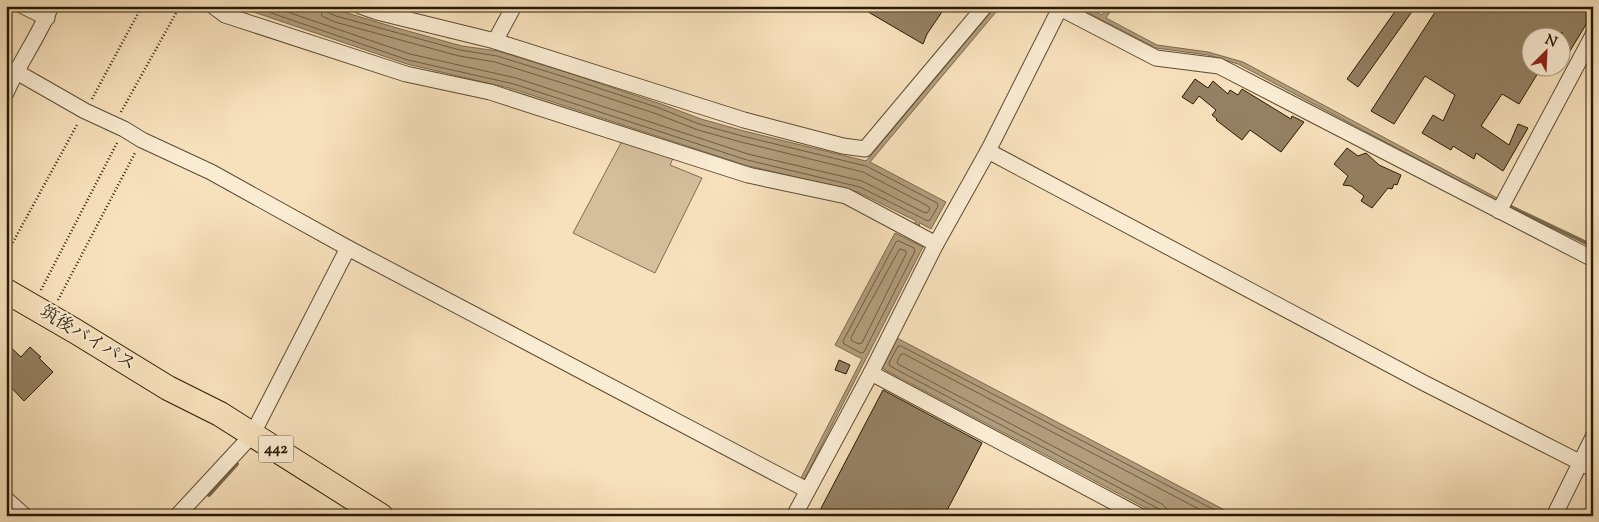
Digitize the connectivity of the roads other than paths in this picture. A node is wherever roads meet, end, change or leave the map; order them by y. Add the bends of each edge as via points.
1 (213, 6) edge
2 (360, 6) edge
3 (514, 6) edge
4 (986, 6) edge
5 (1058, 7) edge
6 (39, 11) edge
7 (1593, 35) edge
8 (495, 41) junction
9 (15, 71) junction
10 (6, 93) edge
11 (988, 151) junction
12 (1499, 211) junction
13 (936, 244) junction
14 (348, 248) junction
15 (1593, 259) edge
16 (6, 291) edge
17 (872, 370) junction
18 (1593, 437) edge
19 (248, 440) junction
20 (1586, 466) edge
21 (807, 490) junction
22 (6, 499) edge
23 (25, 516) edge
24 (177, 516) edge
25 (355, 516) edge
26 (381, 516) edge
27 (794, 516) edge
28 (1140, 516) edge
29 (1554, 516) edge

1 - 13 street via 225,14 406,74 490,92 748,175 846,196
2 - 8 street
3 - 8 street
4 - 8 street via 864,149 744,120
5 - 11 street
5 - 12 street via 1156,58 1219,66
6 - 9 street
7 - 12 street
9 - 10 street
9 - 14 street via 87,106 142,140 211,172
11 - 13 street
11 - 20 street
12 - 15 street
13 - 17 street
14 - 19 street
14 - 21 street
16 - 19 highway, 筑後バイパス / 442
17 - 21 street
17 - 28 street
18 - 20 street
19 - 24 street
19 - 25 highway, 筑後バイパス / 442
19 - 26 highway, 筑後バイパス / 442
20 - 29 street
21 - 27 street
22 - 23 street

